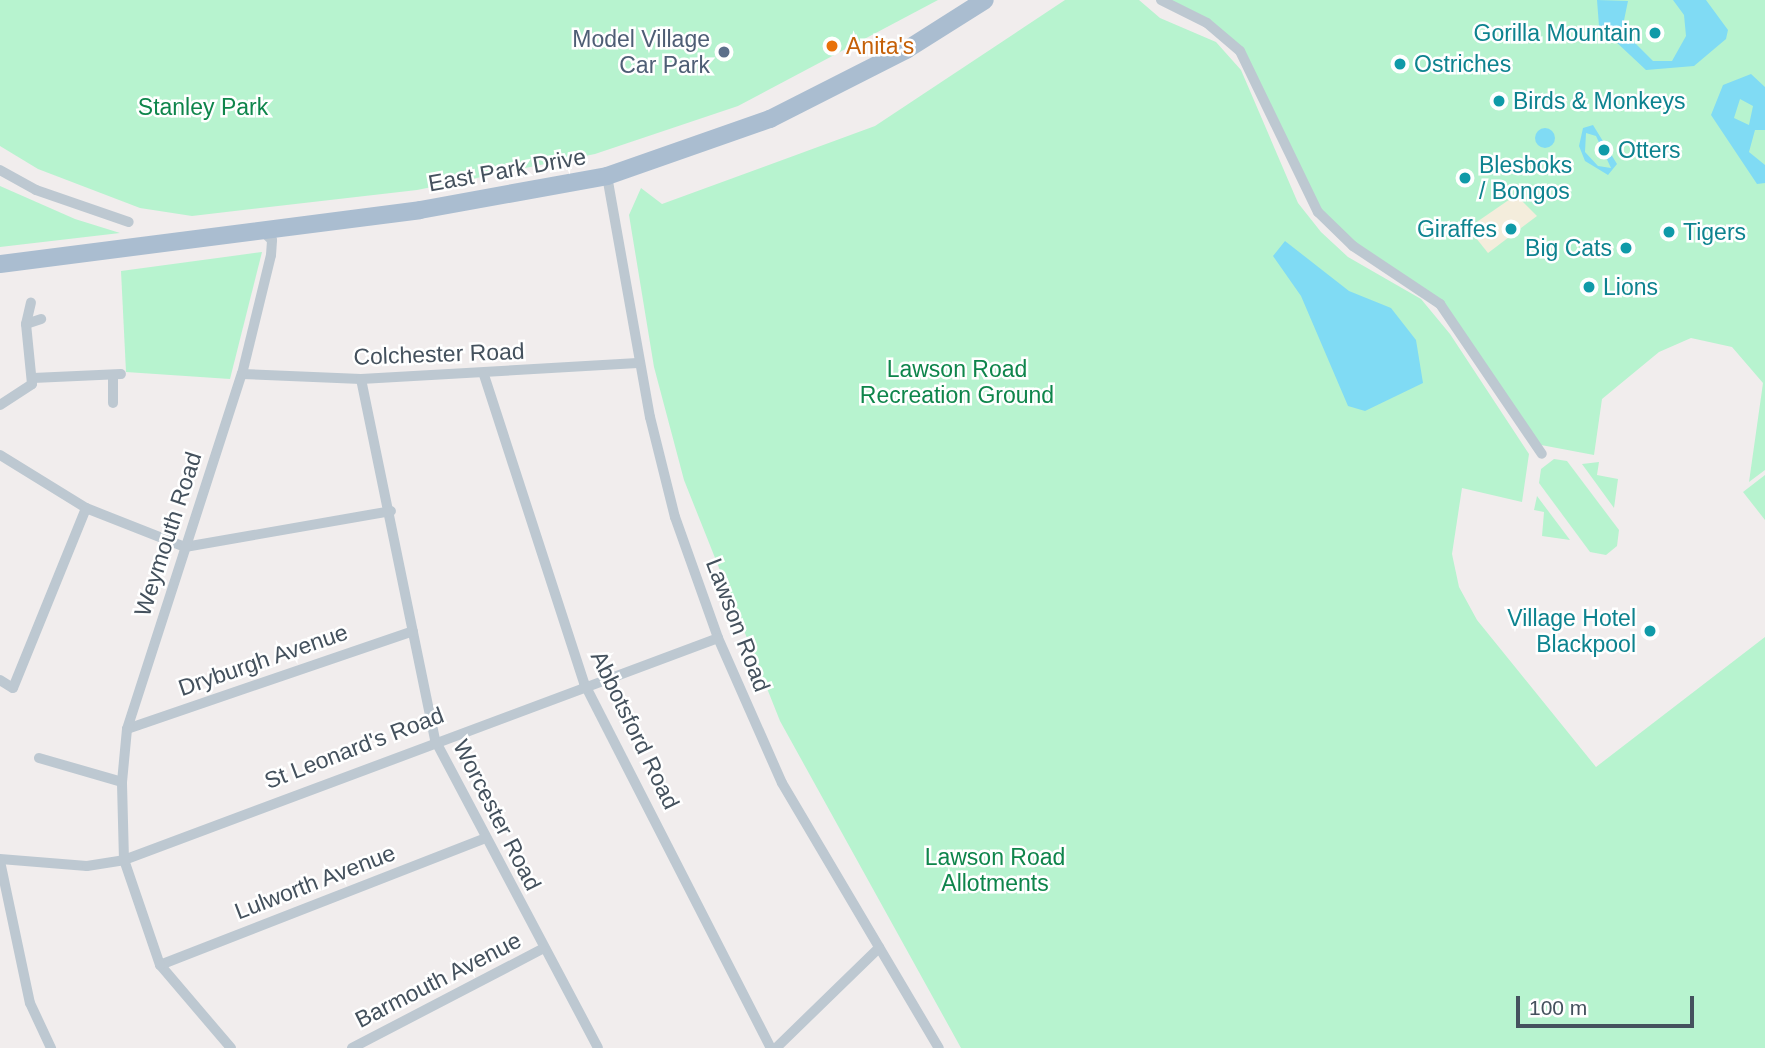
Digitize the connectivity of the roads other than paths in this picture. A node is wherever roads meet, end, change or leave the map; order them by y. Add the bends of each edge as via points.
1 (985, 0) edge
2 (1161, 0) edge
3 (0, 170) edge
4 (607, 176) junction
5 (129, 222) dead end
6 (260, 229) junction
7 (0, 264) edge
8 (31, 303) dead end
9 (41, 319) dead end
10 (26, 324) junction
11 (638, 363) junction
12 (242, 374) junction
13 (484, 375) junction
14 (33, 378) junction
15 (361, 379) junction
16 (113, 403) dead end
17 (0, 405) edge
18 (1542, 454) dead end
19 (0, 455) edge
20 (86, 508) junction
21 (391, 511) junction
22 (186, 547) junction
23 (413, 631) junction
24 (718, 638) junction
25 (0, 680) edge
26 (584, 683) junction
27 (127, 729) junction
28 (435, 740) junction
29 (39, 758) dead end
30 (122, 782) junction
31 (486, 838) junction
32 (0, 860) edge
33 (124, 860) junction
34 (879, 948) junction
35 (542, 949) junction
36 (160, 965) junction
37 (51, 1048) edge
38 (231, 1048) edge
39 (352, 1048) edge
40 (598, 1048) edge
41 (774, 1048) edge
42 (939, 1048) edge

1 - 4 main road, East Park Drive via 906,50 782,114
2 - 18 street via 1207,23 1240,51 1318,212 1353,246 1440,304
3 - 5 street via 36,190
4 - 6 main road, East Park Drive via 420,210
4 - 11 street, Lawson Road
6 - 7 main road, East Park Drive
6 - 12 street, Weymouth Road via 273,247
8 - 10 street
9 - 10 street
10 - 14 street
11 - 13 street, Colchester Road
11 - 24 street, Lawson Road via 675,517
12 - 15 street, Colchester Road
12 - 22 street, Weymouth Road
13 - 15 street, Colchester Road
13 - 26 street, Abbotsford Road
14 - 16 street via 117,375
14 - 17 street via 26,392
15 - 21 street, Worcester Road
19 - 20 street
20 - 22 street
20 - 25 street via 13,688
21 - 22 street
21 - 23 street, Worcester Road
22 - 27 street, Weymouth Road
23 - 27 street, Dryburgh Avenue
23 - 28 street, Worcester Road
24 - 26 street, St Leonard's Road
24 - 34 street, Lawson Road via 782,783
26 - 28 street, St Leonard's Road
26 - 41 street, Abbotsford Road
27 - 30 street, Weymouth Road
28 - 31 street, Worcester Road
28 - 33 street, St Leonard's Road
29 - 30 street
30 - 33 street, Weymouth Road
31 - 35 street, Worcester Road
31 - 36 street, Lulworth Avenue
32 - 33 street, St Leonard's Road via 87,866
32 - 37 street via 30,1003
33 - 36 street, Weymouth Road
34 - 41 street
34 - 42 street, Lawson Road
35 - 39 street, Barmouth Avenue
35 - 40 street, Worcester Road
36 - 38 street

